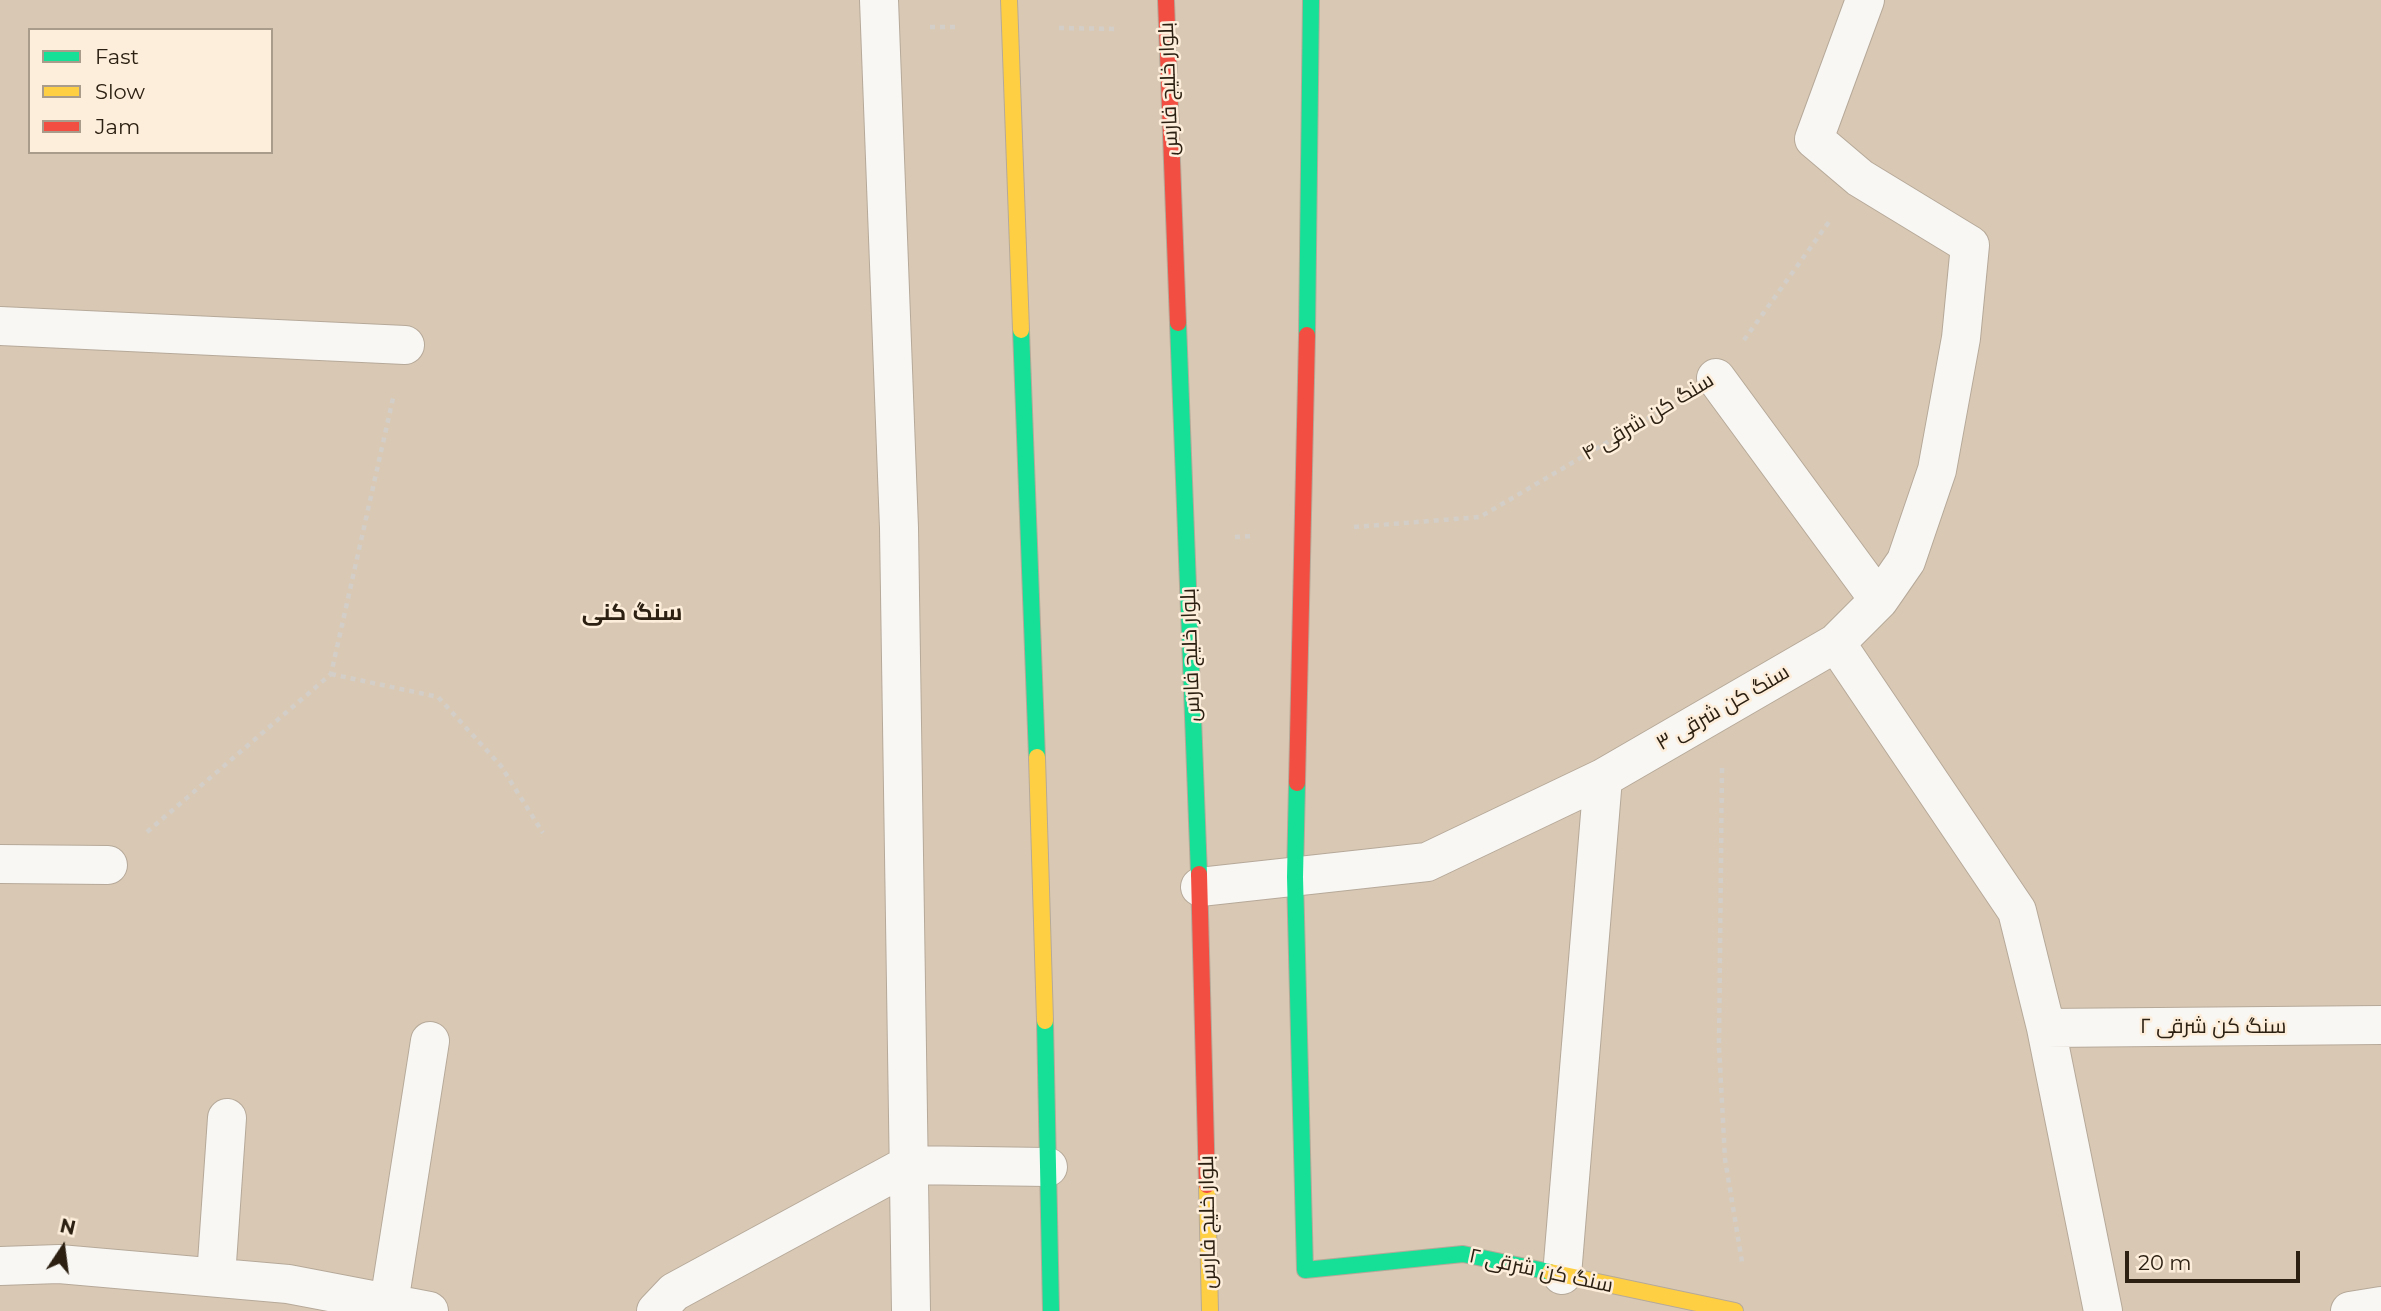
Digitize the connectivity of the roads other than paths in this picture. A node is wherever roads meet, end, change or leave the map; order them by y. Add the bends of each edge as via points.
1 (879, 0) edge
2 (1009, 0) edge
3 (1166, 0) edge
4 (1311, 0) edge
5 (1865, 0) edge
6 (0, 326) edge
7 (405, 345) road end
8 (1716, 378) road end
9 (1879, 600) junction
10 (1836, 643) junction
11 (1603, 778) junction
12 (0, 864) edge
13 (108, 864) road end
14 (1295, 877) junction
15 (1200, 887) junction
16 (2381, 1025) edge
17 (2046, 1028) junction
18 (430, 1041) dead end
19 (227, 1118) dead end
20 (908, 1165) junction
21 (1048, 1167) junction
22 (0, 1266) edge
23 (1562, 1275) junction
24 (216, 1278) junction
25 (389, 1303) junction
26 (2381, 1306) edge
27 (429, 1311) edge
28 (656, 1311) edge
29 (912, 1311) edge
30 (1051, 1311) edge
31 (1210, 1311) edge
32 (1735, 1311) edge
33 (2103, 1311) edge
34 (2350, 1311) edge

1 - 20 street via 899,528
2 - 21 main road via 1043,903
3 - 15 main road, بلوار خلیج فارس
4 - 14 main road
5 - 9 street, سنگ کن شرقی ۳ via 1814,139 1860,178 1970,245 1961,338 1937,470 1906,561
6 - 7 street
8 - 9 street
9 - 10 street, سنگ کن شرقی ۳
10 - 11 street, سنگ کن شرقی ۳
10 - 17 street via 2017,911
11 - 14 street, سنگ کن شرقی ۳ via 1427,862
11 - 23 street
12 - 13 street
14 - 15 street, سنگ کن شرقی ۳
14 - 23 main road, سنگ کن شرقی ۲ via 1305,1270 1462,1254
15 - 31 main road, بلوار خلیج فارس
16 - 17 street, سنگ کن شرقی ۲
17 - 33 street
18 - 25 street
19 - 24 street
20 - 21 street
20 - 28 street via 674,1292
20 - 29 street
21 - 30 main road
22 - 24 street via 59,1264
23 - 32 main road, سنگ کن شرقی ۲
24 - 25 street via 288,1284
25 - 27 street
26 - 34 street

